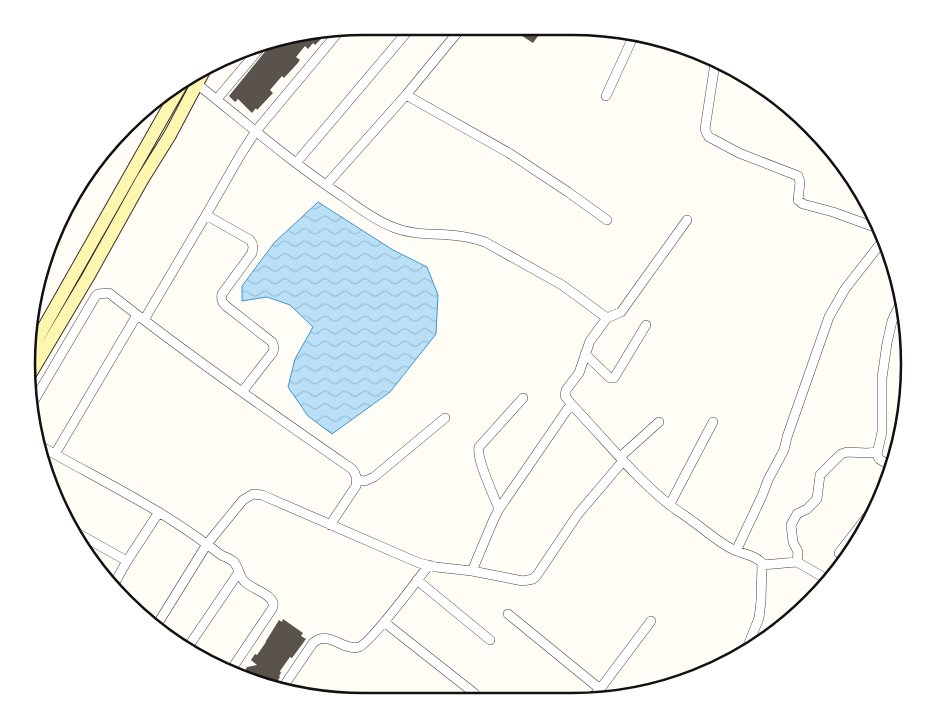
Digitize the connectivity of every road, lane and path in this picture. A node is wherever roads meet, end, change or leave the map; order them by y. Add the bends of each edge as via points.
1 (404, 35) edge
2 (455, 35) edge
3 (335, 37) edge
4 (632, 40) edge
5 (256, 53) edge
6 (714, 67) edge
7 (199, 79) edge
8 (197, 84) junction
9 (176, 94) edge
10 (406, 95) junction
11 (606, 96) dead end
12 (216, 99) junction
13 (256, 131) junction
14 (296, 164) junction
15 (326, 185) junction
16 (206, 215) junction
17 (607, 220) dead end
18 (688, 220) dead end
19 (870, 226) edge
20 (879, 245) edge
21 (897, 311) edge
22 (140, 318) junction
23 (607, 318) junction
24 (646, 325) dead end
25 (36, 341) edge
26 (585, 354) junction
27 (35, 366) edge
28 (242, 392) junction
29 (37, 396) edge
30 (523, 398) dead end
31 (571, 404) junction
32 (445, 418) dead end
33 (659, 422) dead end
34 (713, 422) dead end
35 (46, 449) edge
36 (877, 452) junction
37 (55, 454) junction
38 (621, 459) junction
39 (886, 463) edge
40 (357, 480) junction
41 (670, 504) junction
42 (499, 508) junction
43 (159, 512) junction
44 (330, 525) junction
45 (853, 535) edge
46 (84, 537) edge
47 (206, 544) junction
48 (736, 551) junction
49 (839, 553) dead end
50 (127, 561) junction
51 (797, 562) junction
52 (429, 565) junction
53 (762, 565) junction
54 (472, 571) junction
55 (238, 572) junction
56 (823, 577) edge
57 (116, 580) edge
58 (417, 580) junction
59 (508, 614) dead end
60 (159, 621) edge
61 (651, 621) dead end
62 (384, 622) junction
63 (490, 640) dead end
64 (750, 641) edge
65 (190, 644) edge
66 (234, 666) edge
67 (285, 684) edge
68 (600, 689) junction
69 (598, 692) edge
70 (474, 693) edge

1 - 14 street
2 - 10 street
3 - 13 street
4 - 11 street
5 - 12 street
6 - 19 street via 705,129 709,138 798,176 798,200 803,204
7 - 8 street
8 - 12 street
8 - 27 street
9 - 25 street
10 - 15 street
10 - 17 street via 509,153
12 - 13 street
13 - 14 street
13 - 16 street
14 - 15 street
15 - 23 street via 396,228 485,242 562,285
16 - 22 street
16 - 28 street via 253,244 252,254 222,294 222,302 274,347
18 - 23 street via 621,312
20 - 48 street via 845,289 829,316 785,447
21 - 36 street via 886,343 882,432
22 - 28 street
22 - 29 street via 109,293 98,294
22 - 37 street
23 - 26 street via 590,341
24 - 26 street via 614,378 610,378
26 - 31 street via 579,373 565,393
28 - 40 street via 352,469
30 - 42 street via 478,449
31 - 38 street
31 - 42 street
32 - 40 street via 374,476 365,481
33 - 38 street
34 - 41 street
35 - 37 street
36 - 39 street via 877,456
36 - 51 street via 841,454 820,475 817,499 797,514 791,525 798,552
37 - 43 street
38 - 41 street
38 - 54 street via 533,579 515,580
40 - 44 street
41 - 48 street via 712,537
42 - 54 street
43 - 47 street
43 - 50 street
44 - 47 street via 253,494 243,500
44 - 52 street
45 - 49 street
46 - 50 street
47 - 55 street via 234,562
47 - 60 street
48 - 53 street via 759,560
50 - 57 street
51 - 53 street
51 - 56 street
52 - 54 street
52 - 58 street
53 - 64 street via 759,618
55 - 65 street
55 - 66 street via 246,583 272,599 274,605
58 - 62 street
58 - 63 street
59 - 68 street
61 - 68 street
62 - 67 street via 358,648 322,638 315,641
62 - 70 street
68 - 69 street

